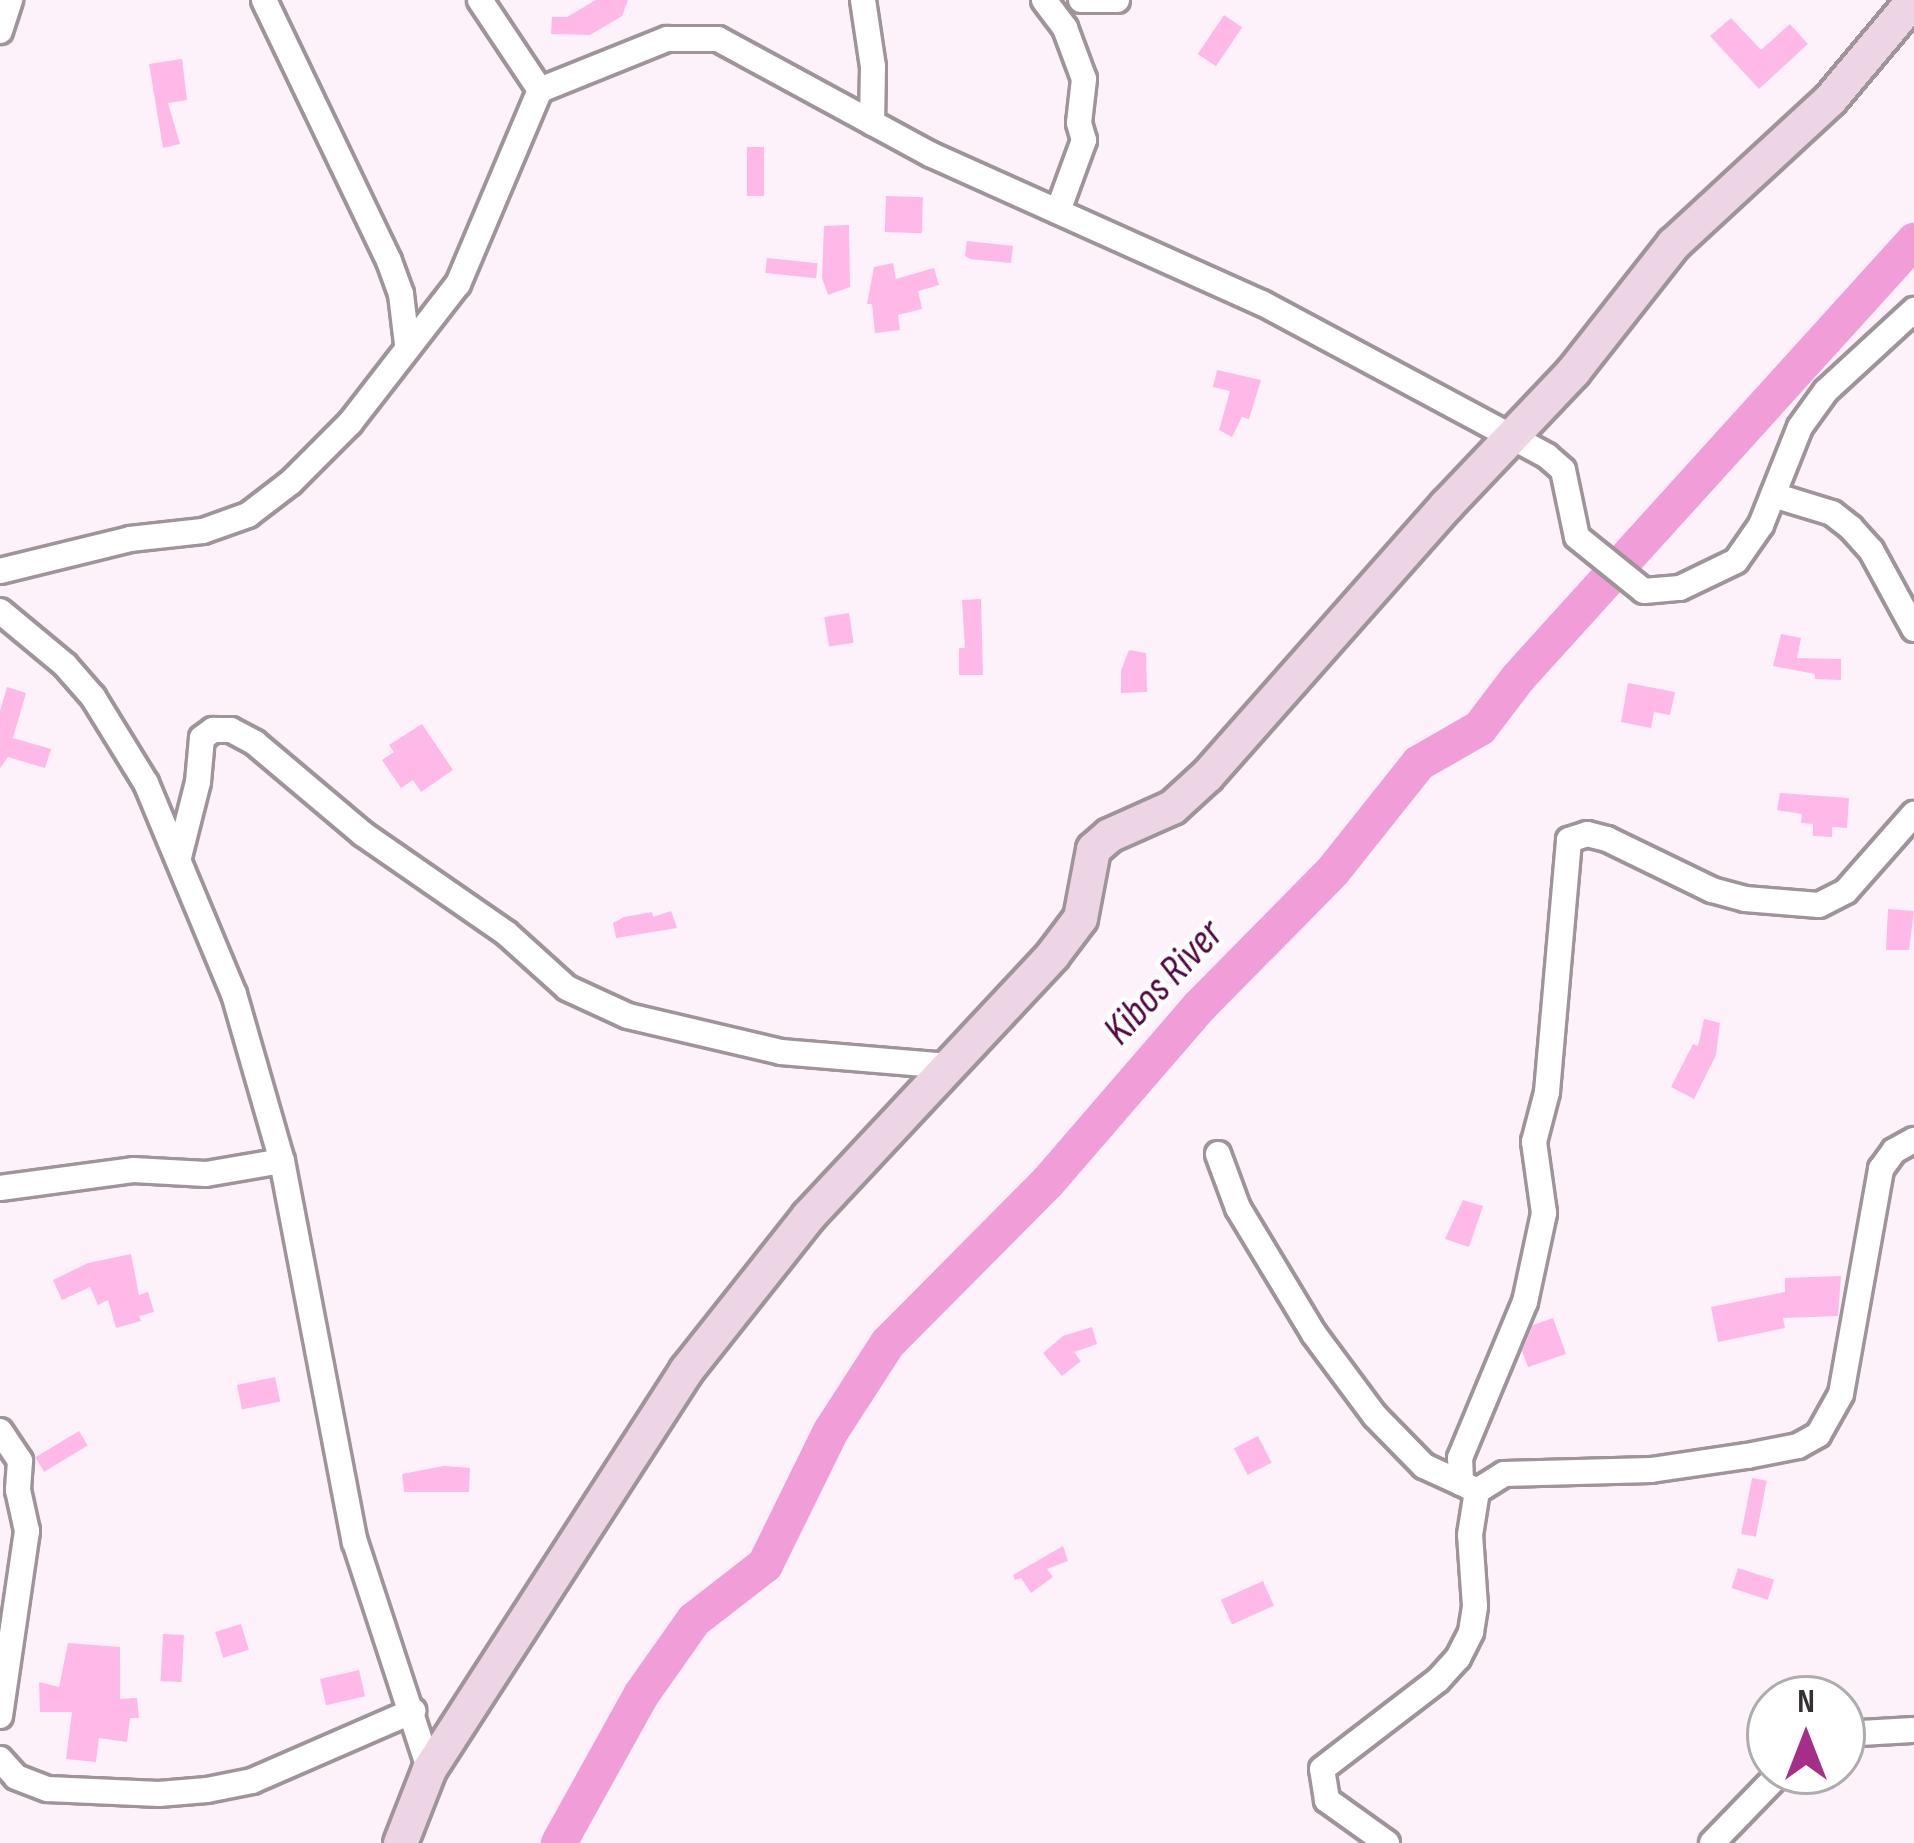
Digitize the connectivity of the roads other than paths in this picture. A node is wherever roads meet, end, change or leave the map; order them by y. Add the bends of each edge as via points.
1 (10, 0) edge
2 (264, 0) edge
3 (480, 0) edge
4 (862, 0) edge
5 (1044, 0) edge
6 (1081, 0) edge
7 (1117, 0) edge
8 (1913, 0) edge
9 (0, 31) edge
10 (539, 90) junction
11 (872, 123) junction
12 (1058, 211) junction
13 (1914, 310) edge
14 (407, 344) junction
15 (1508, 440) junction
16 (1773, 495) junction
17 (0, 571) edge
18 (1908, 607) edge
19 (0, 610) edge
20 (1914, 629) edge
21 (1914, 814) edge
22 (178, 857) junction
23 (948, 1066) junction
24 (1914, 1140) edge
25 (1218, 1154) dead end
26 (282, 1161) junction
27 (0, 1188) edge
28 (0, 1431) edge
29 (1469, 1487) junction
30 (412, 1711) junction
31 (0, 1716) edge
32 (1914, 1730) edge
33 (1866, 1733) edge
34 (0, 1759) edge
35 (429, 1769) junction
36 (1759, 1795) edge
37 (400, 1843) edge
38 (1387, 1843) edge
39 (1712, 1843) edge

1 - 9 street
2 - 14 street via 389,261
3 - 10 street
4 - 11 street
5 - 12 street via 1065,28 1084,79 1084,140
6 - 7 street
8 - 15 main road via 1830,99 1673,244
10 - 11 street via 667,39 699,36
10 - 14 street via 458,284
11 - 12 street
12 - 15 street via 1262,303
13 - 16 street via 1826,392 1800,427
14 - 17 street via 350,424 248,514 202,531 130,539
15 - 16 street via 1563,470 1576,537 1626,582 1660,593 1736,561
15 - 23 main road via 1207,775 1172,807 1093,849 1080,918
16 - 18 street via 1832,513 1871,550
18 - 20 street
19 - 22 street via 93,698 146,783
21 - 29 street via 1846,891 1819,905 1728,894 1607,839 1569,840 1549,1077 1534,1142 1544,1213 1525,1302 1460,1458
22 - 23 street via 202,738 231,730 568,988 608,1007 781,1052
22 - 26 street via 234,994
23 - 35 main road via 808,1216 686,1370
24 - 29 street via 1881,1169 1841,1394 1818,1435 1747,1456 1504,1474
25 - 29 street via 1269,1264 1351,1383 1424,1466
26 - 27 street
26 - 30 street via 350,1520
28 - 31 street via 20,1461 27,1531
29 - 38 street via 1475,1606 1458,1658 1322,1769 1327,1800
30 - 34 street via 251,1781 208,1790 48,1789 16,1778
30 - 35 street
32 - 33 street
35 - 37 main road
36 - 39 street

